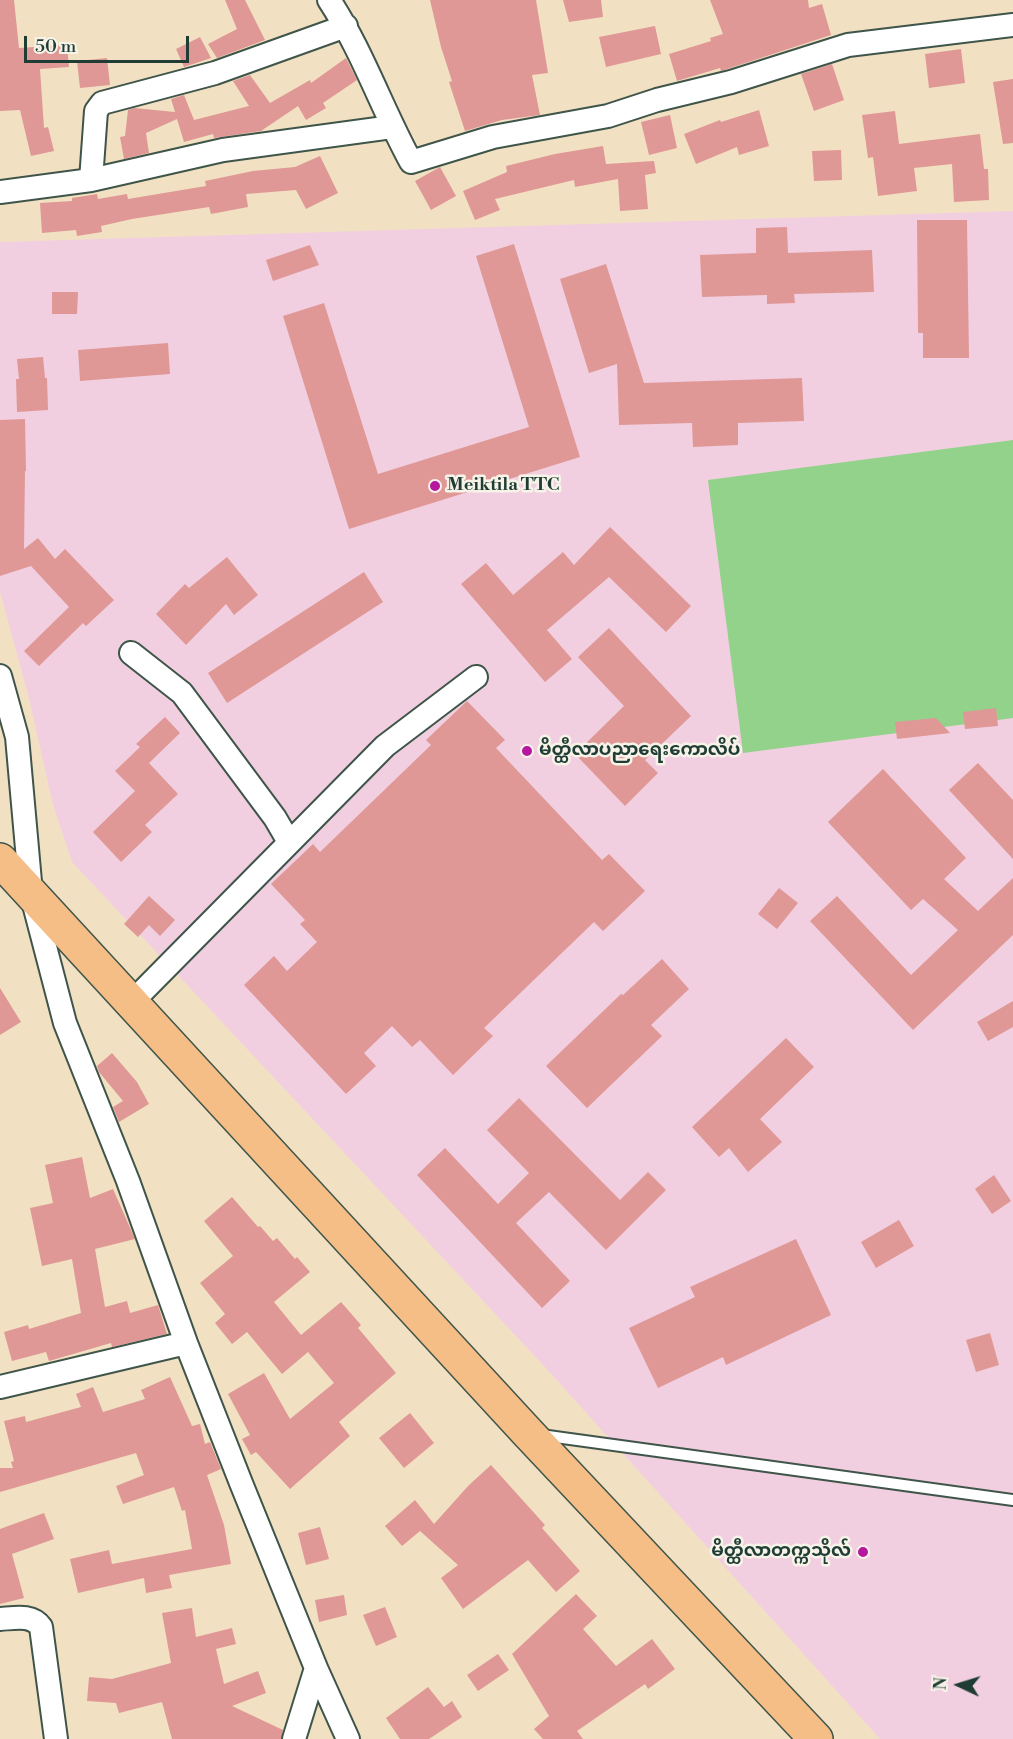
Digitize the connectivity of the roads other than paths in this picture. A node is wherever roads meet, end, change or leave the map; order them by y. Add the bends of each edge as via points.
1 (329, 0) edge
2 (1013, 25) edge
3 (346, 26) junction
4 (392, 127) junction
5 (90, 180) junction
6 (0, 192) edge
7 (131, 653) dead end
8 (0, 676) edge
9 (476, 677) dead end
10 (289, 842) junction
11 (0, 860) edge
12 (31, 893) junction
13 (131, 1003) junction
14 (186, 1343) junction
15 (0, 1387) edge
16 (528, 1434) junction
17 (1013, 1500) edge
18 (0, 1619) edge
19 (316, 1668) junction
20 (56, 1739) edge
21 (294, 1739) edge
22 (348, 1739) edge
23 (816, 1739) edge

1 - 3 street
2 - 4 street via 848,45 608,116 493,136 411,162
3 - 4 street
3 - 5 street via 215,74 102,103 96,111
4 - 5 street via 223,150
5 - 6 street
7 - 10 street via 182,693
8 - 12 street via 17,737
9 - 10 street via 385,746
10 - 13 street
11 - 12 highway
12 - 13 highway
12 - 14 street via 65,1023 128,1181
13 - 16 highway
14 - 15 street
14 - 19 street
16 - 17 lane
16 - 23 highway
18 - 20 street via 30,1618 41,1627
19 - 21 street
19 - 22 street

